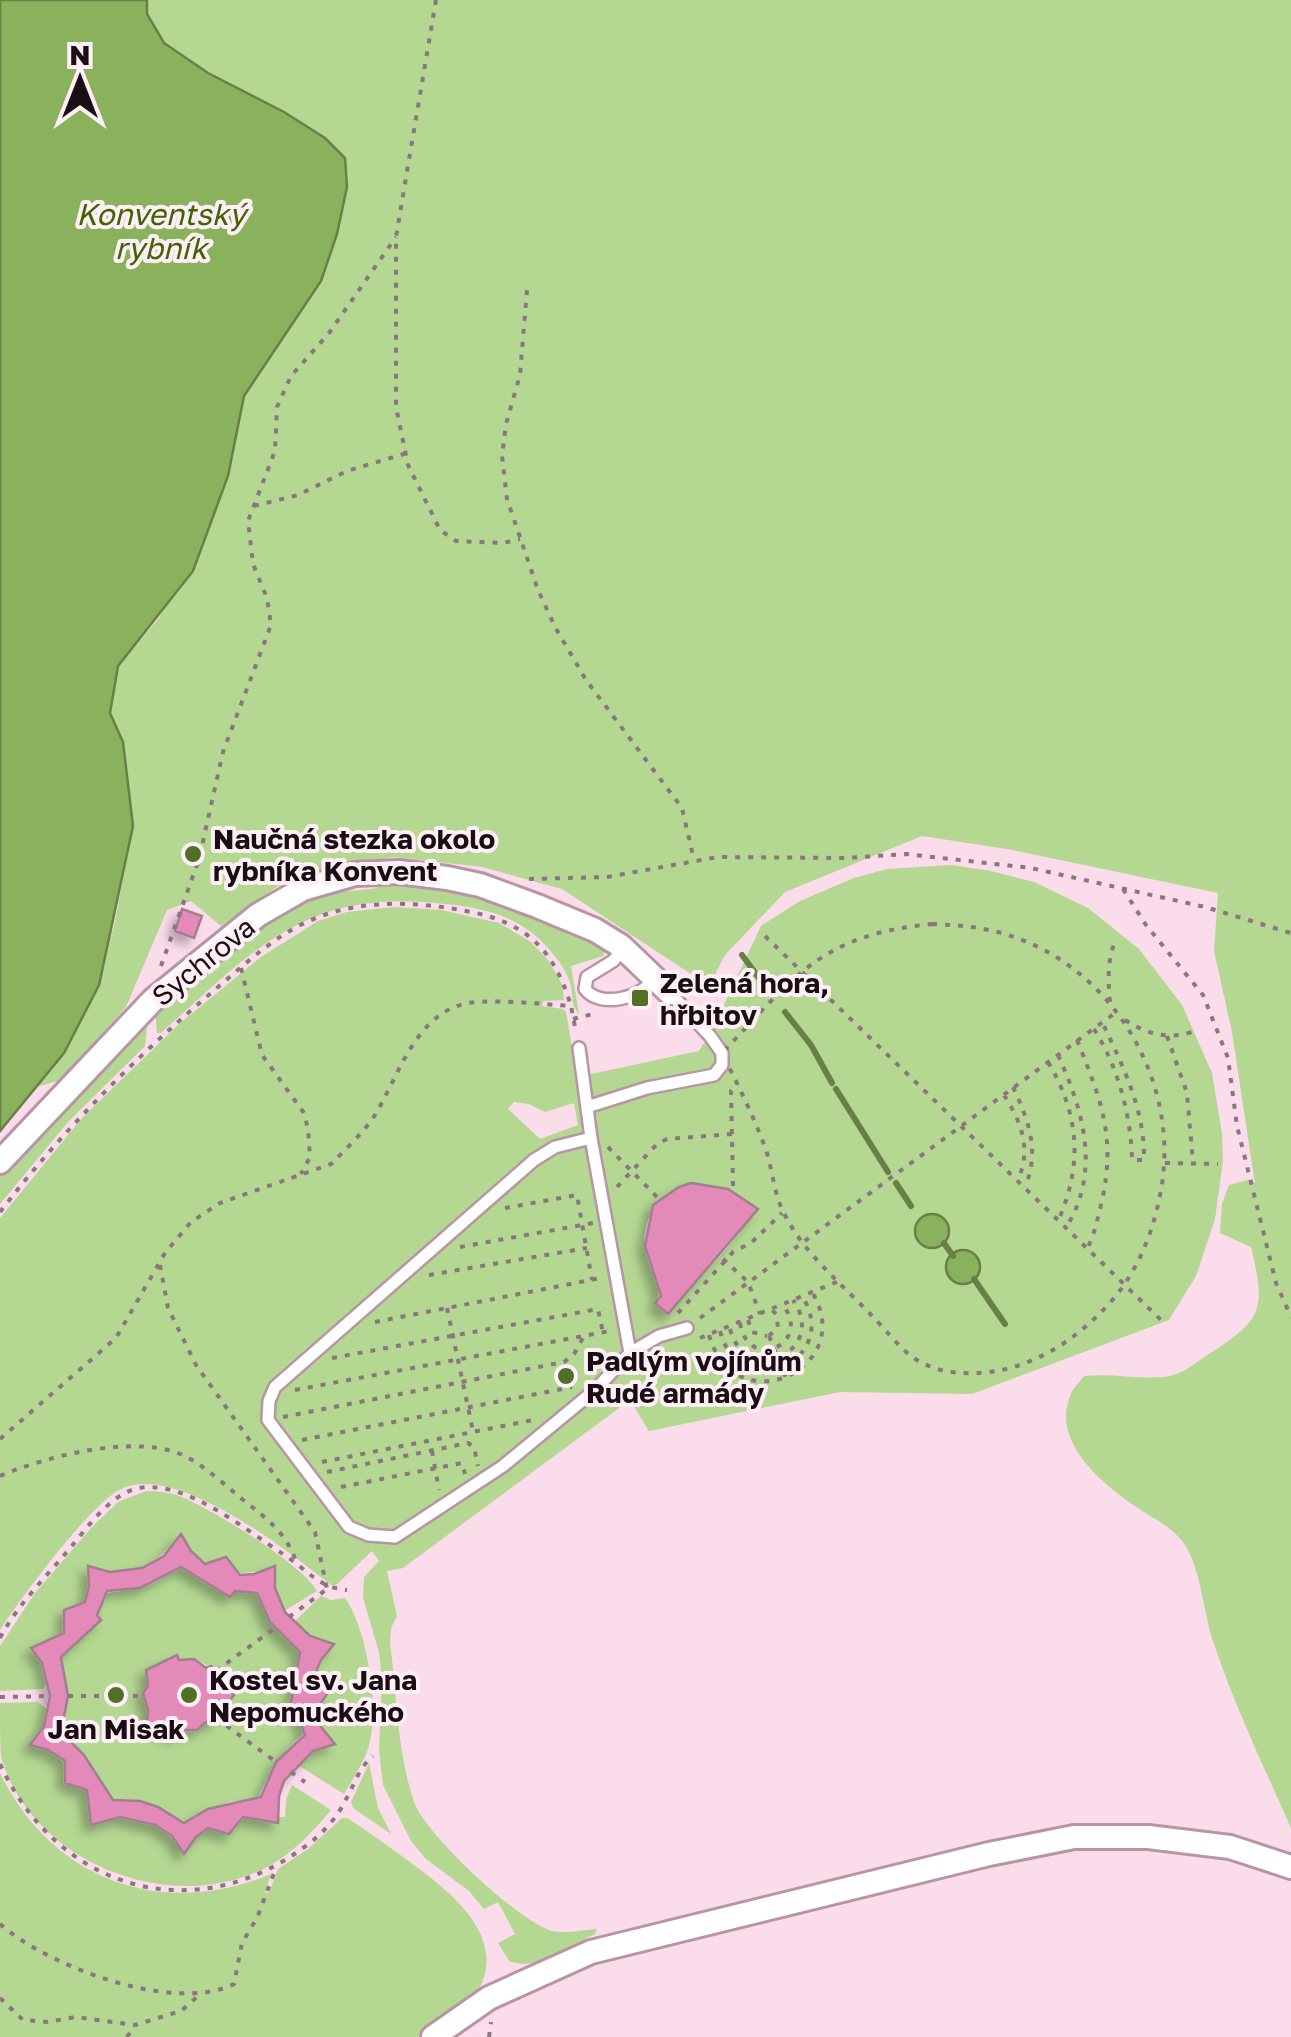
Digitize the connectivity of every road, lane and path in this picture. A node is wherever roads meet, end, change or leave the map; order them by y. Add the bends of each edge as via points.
1 (436, 0) edge
2 (396, 237) junction
3 (527, 290) dead end
4 (405, 453) junction
5 (254, 506) junction
6 (520, 539) junction
7 (694, 860) junction
8 (526, 878) dead end
9 (1123, 889) junction
10 (1291, 933) edge
11 (765, 936) dead end
12 (1116, 939) dead end
13 (622, 946) junction
14 (161, 965) dead end
15 (241, 968) junction
16 (802, 971) junction
17 (662, 986) junction
18 (1110, 1002) junction
19 (570, 1006) junction
20 (1117, 1011) junction
21 (1122, 1018) junction
22 (1102, 1022) junction
23 (1093, 1028) junction
24 (1192, 1032) dead end
25 (576, 1034) dead end
26 (1167, 1036) junction
27 (1077, 1040) junction
28 (579, 1048) dead end
29 (722, 1053) junction
30 (1058, 1054) junction
31 (1048, 1061) junction
32 (1012, 1087) junction
33 (1003, 1094) junction
34 (587, 1106) junction
35 (1140, 1122) junction
36 (1130, 1124) junction
37 (960, 1125) junction
38 (732, 1134) junction
39 (590, 1138) junction
40 (0, 1162) edge
41 (1165, 1163) junction
42 (1193, 1163) junction
43 (1218, 1164) dead end
44 (632, 1172) junction
45 (301, 1174) junction
46 (1018, 1179) junction
47 (733, 1186) dead end
48 (1025, 1187) junction
49 (657, 1197) dead end
50 (602, 1201) junction
51 (506, 1208) dead end
52 (0, 1212) edge
53 (783, 1212) junction
54 (1059, 1219) junction
55 (583, 1225) junction
56 (1067, 1226) junction
57 (802, 1242) junction
58 (461, 1247) dead end
59 (1088, 1247) junction
60 (588, 1248) junction
61 (724, 1260) junction
62 (160, 1262) junction
63 (395, 1281) junction
64 (839, 1281) junction
65 (748, 1282) junction
66 (1126, 1286) junction
67 (812, 1292) junction
68 (802, 1296) junction
69 (793, 1300) junction
70 (783, 1305) junction
71 (447, 1308) junction
72 (772, 1310) junction
73 (760, 1314) junction
74 (1291, 1317) edge
75 (748, 1320) junction
76 (1162, 1321) dead end
77 (740, 1324) junction
78 (730, 1327) junction
79 (341, 1328) junction
80 (624, 1328) junction
81 (687, 1328) joint
82 (720, 1331) junction
83 (603, 1333) junction
84 (452, 1336) junction
85 (584, 1336) junction
86 (658, 1336) junction
87 (769, 1336) junction
88 (774, 1349) junction
89 (630, 1353) junction
90 (778, 1358) junction
91 (458, 1360) junction
92 (301, 1364) junction
93 (782, 1368) junction
94 (786, 1378) junction
95 (462, 1382) junction
96 (272, 1395) junction
97 (590, 1395) junction
98 (468, 1407) junction
99 (562, 1417) junction
100 (268, 1420) junction
101 (473, 1431) junction
102 (0, 1439) edge
103 (285, 1444) junction
104 (432, 1450) junction
105 (436, 1469) junction
106 (304, 1471) junction
107 (0, 1476) edge
108 (481, 1480) junction
109 (469, 1488) junction
110 (319, 1492) junction
111 (296, 1562) junction
112 (327, 1589) junction
113 (347, 1590) dead end
114 (289, 1617) dead end
115 (275, 1628) dead end
116 (0, 1638) edge
117 (216, 1671) dead end
118 (50, 1696) dead end
119 (68, 1696) dead end
120 (142, 1696) dead end
121 (0, 1697) edge
122 (216, 1718) dead end
123 (373, 1756) dead end
124 (276, 1762) dead end
125 (0, 1764) edge
126 (291, 1772) dead end
127 (306, 1782) dead end
128 (1291, 1867) edge
129 (276, 1868) junction
130 (0, 1924) edge
131 (199, 1995) junction
132 (0, 1998) edge
133 (135, 2024) junction
134 (127, 2037) edge
135 (433, 2037) edge

1 - 2 path
2 - 4 path via 396,407
2 - 5 path via 290,376
3 - 6 path via 520,375 502,456
4 - 5 path
4 - 6 path via 440,530 456,541
5 - 14 path via 248,521 253,564 272,626 222,752 199,859
6 - 7 path via 555,627 586,680 682,808
7 - 8 path via 608,877
7 - 9 path via 906,854 1031,868
9 - 10 path
9 - 74 path via 1202,995 1228,1058 1237,1126
11 - 16 path
12 - 18 path
13 - 17 street, Sychrova
13 - 17 lane via 613,962 586,977 591,997 619,998
13 - 40 street, Sychrova via 537,906 447,878 356,874 303,889 258,915 153,1000
15 - 19 path via 327,914 381,904 442,907 517,926 554,962
15 - 45 path via 262,1055 304,1113 310,1157
15 - 52 path via 122,1072
16 - 18 path via 861,937 904,927 962,926 1032,944
16 - 29 path
16 - 37 path
17 - 29 lane
18 - 20 path
19 - 25 path
19 - 45 path via 475,1002 433,1021 344,1151 331,1164
20 - 21 path
20 - 22 path
21 - 26 path
21 - 41 path via 1156,1092
22 - 23 path
22 - 35 path
23 - 27 path
23 - 36 path
24 - 26 path
26 - 42 path via 1187,1093
27 - 30 path
27 - 59 path via 1105,1113 1109,1145
28 - 34 lane
29 - 34 lane via 714,1075
30 - 31 path
30 - 56 path via 1081,1108 1086,1141 1079,1196
31 - 32 path
31 - 54 path via 1075,1130 1076,1161
32 - 33 path
32 - 48 path via 1034,1150
33 - 37 path
33 - 46 path via 1023,1134
34 - 39 lane
35 - 36 path
35 - 36 path via 1144,1160 1132,1160
37 - 46 path
37 - 57 path
38 - 44 path via 667,1140
38 - 47 path
38 - 53 path via 731,1091 738,1086 767,1152
39 - 44 path
39 - 50 lane
39 - 63 lane via 534,1160
41 - 42 path
41 - 66 path via 1151,1232
42 - 43 path
44 - 49 path
44 - 50 path
45 - 62 path via 220,1203 191,1222
46 - 48 path
48 - 54 path
50 - 80 lane
51 - 55 path via 577,1195
53 - 57 path
53 - 61 path
54 - 56 path
55 - 58 path
55 - 60 path
56 - 59 path
57 - 64 path
57 - 65 path
59 - 66 path
60 - 63 path
60 - 71 path via 592,1280
61 - 65 path
61 - 86 path
62 - 102 path via 116,1338
62 - 112 path via 168,1308 196,1365 315,1532
63 - 79 lane
64 - 66 path via 910,1356 969,1374 1045,1356 1087,1327
64 - 67 path
65 - 73 path
65 - 81 path
66 - 76 path
67 - 68 path
67 - 94 path via 822,1316 820,1342 807,1364
68 - 69 path
68 - 93 path via 811,1334 801,1354
69 - 70 path
69 - 90 path via 801,1334
70 - 72 path
70 - 88 path via 791,1329
71 - 79 path
71 - 84 path
72 - 73 path
72 - 87 path via 778,1327
73 - 75 path
75 - 77 path
75 - 87 path via 752,1332
77 - 78 path
77 - 88 path via 750,1345
78 - 82 path
78 - 90 path via 743,1352
79 - 92 lane
80 - 83 path
80 - 89 lane
81 - 86 lane
82 - 93 path via 742,1364
82 - 94 path via 709,1335 730,1370 761,1382
83 - 84 path via 598,1308
83 - 85 path
84 - 91 path
84 - 92 path
85 - 91 path
85 - 95 path via 564,1362
86 - 89 lane
87 - 88 path
88 - 90 path
89 - 97 lane
90 - 93 path
91 - 95 path
91 - 96 path
92 - 96 lane
93 - 94 path
95 - 98 path
95 - 100 path
96 - 100 lane
97 - 98 path via 568,1387
97 - 99 lane
98 - 101 path
98 - 103 path
99 - 101 path
99 - 108 lane
100 - 103 lane
101 - 106 path
103 - 106 lane
104 - 105 path
104 - 106 path
104 - 108 path via 468,1443
105 - 109 path via 462,1463
105 - 110 path
106 - 110 lane
107 - 111 path via 38,1460 133,1445 184,1455 274,1525
108 - 109 lane
109 - 110 lane via 395,1537 349,1528
111 - 112 path
111 - 116 path via 185,1494 138,1488 90,1523
112 - 113 path
112 - 114 path
115 - 117 path
118 - 121 path
119 - 120 path
122 - 124 path
123 - 129 path via 315,1840
125 - 129 path via 55,1843 108,1875 153,1888 195,1890
126 - 127 path
128 - 135 street via 1230,1847 1148,1838 1057,1841 591,1952 488,1998
129 - 131 path via 242,1943 234,1984
130 - 131 path via 68,1968
131 - 133 path via 181,2011
132 - 133 path via 22,2020 76,2016
133 - 134 path

